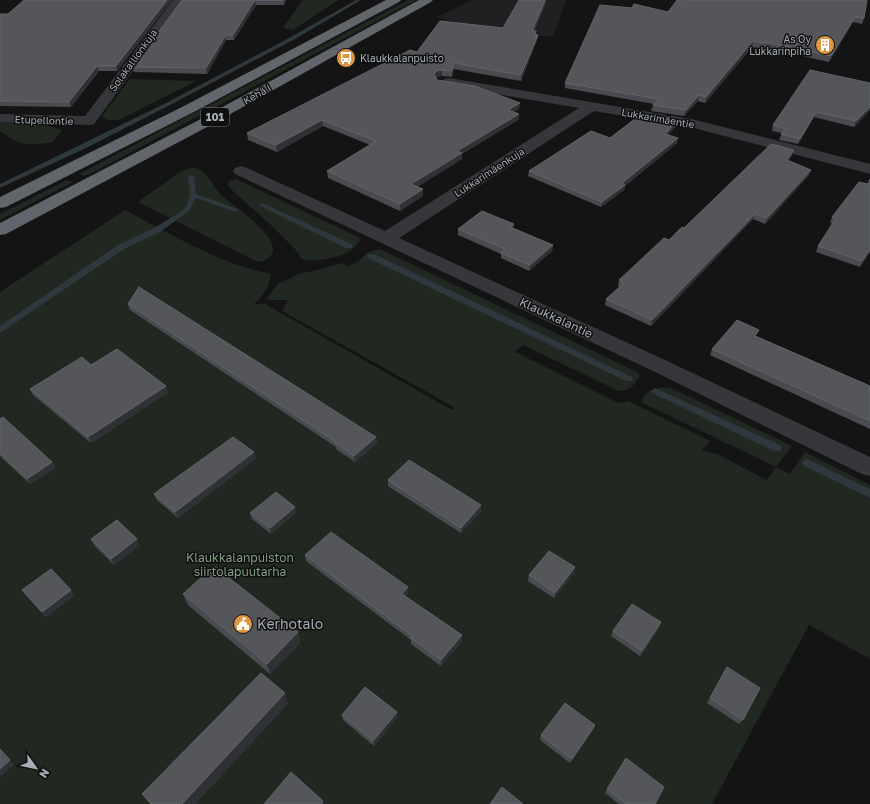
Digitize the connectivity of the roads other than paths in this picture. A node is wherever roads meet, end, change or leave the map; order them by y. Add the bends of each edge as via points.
1 (179, 0) edge
2 (395, 0) edge
3 (427, 0) edge
4 (442, 81) edge
5 (592, 106) junction
6 (0, 118) edge
7 (89, 121) joint
8 (870, 169) edge
9 (241, 171) dead end
10 (0, 203) edge
11 (0, 230) edge
12 (386, 238) junction
13 (870, 467) edge

1 - 7 street, Solakallionkuja
2 - 10 highway, Kehä I / 101 via 187,110
3 - 11 highway, Kehä I / 101 via 202,124
4 - 5 street, Lukkarimäentie
5 - 8 street, Lukkarimäentie via 691,123
5 - 12 street, Lukkarimäenkuja
6 - 7 street, Etupellontie
9 - 12 street, Klaukkalantie
12 - 13 street, Klaukkalantie

